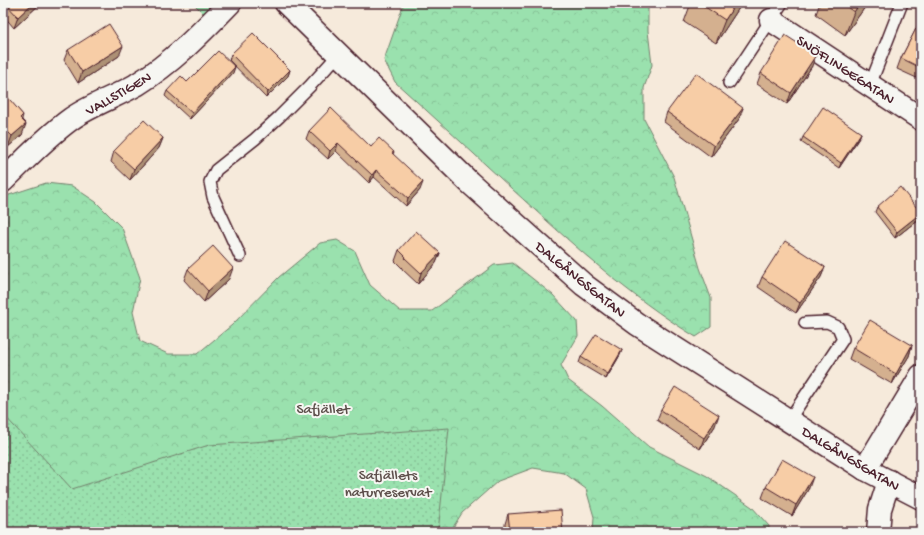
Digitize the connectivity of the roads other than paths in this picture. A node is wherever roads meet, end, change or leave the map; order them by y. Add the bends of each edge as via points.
1 (230, 3) edge
2 (286, 3) edge
3 (902, 3) edge
4 (777, 11) edge
5 (339, 54) junction
6 (730, 83) dead end
7 (870, 85) junction
8 (921, 119) edge
9 (3, 181) edge
10 (240, 256) dead end
11 (805, 323) dead end
12 (921, 376) edge
13 (789, 420) junction
14 (865, 469) junction
15 (890, 481) junction
16 (921, 498) edge
17 (878, 532) edge

1 - 9 street, VALLSTIGEN via 200,34 162,67 136,85 71,119
2 - 5 street, DALGÅNGSGATAN
3 - 7 lane
4 - 6 lane
4 - 7 street, SNÖFLINGEGATAN
5 - 10 lane via 279,117 216,170 210,182 213,197
5 - 13 street, DALGÅNGSGATAN via 469,182 584,285 637,324
7 - 8 street, SNÖFLINGEGATAN
11 - 13 lane via 827,322 838,327 843,339
12 - 14 street
13 - 14 street, DALGÅNGSGATAN
14 - 15 street, DALGÅNGSGATAN
15 - 16 street, DALGÅNGSGATAN
15 - 17 street via 880,509

